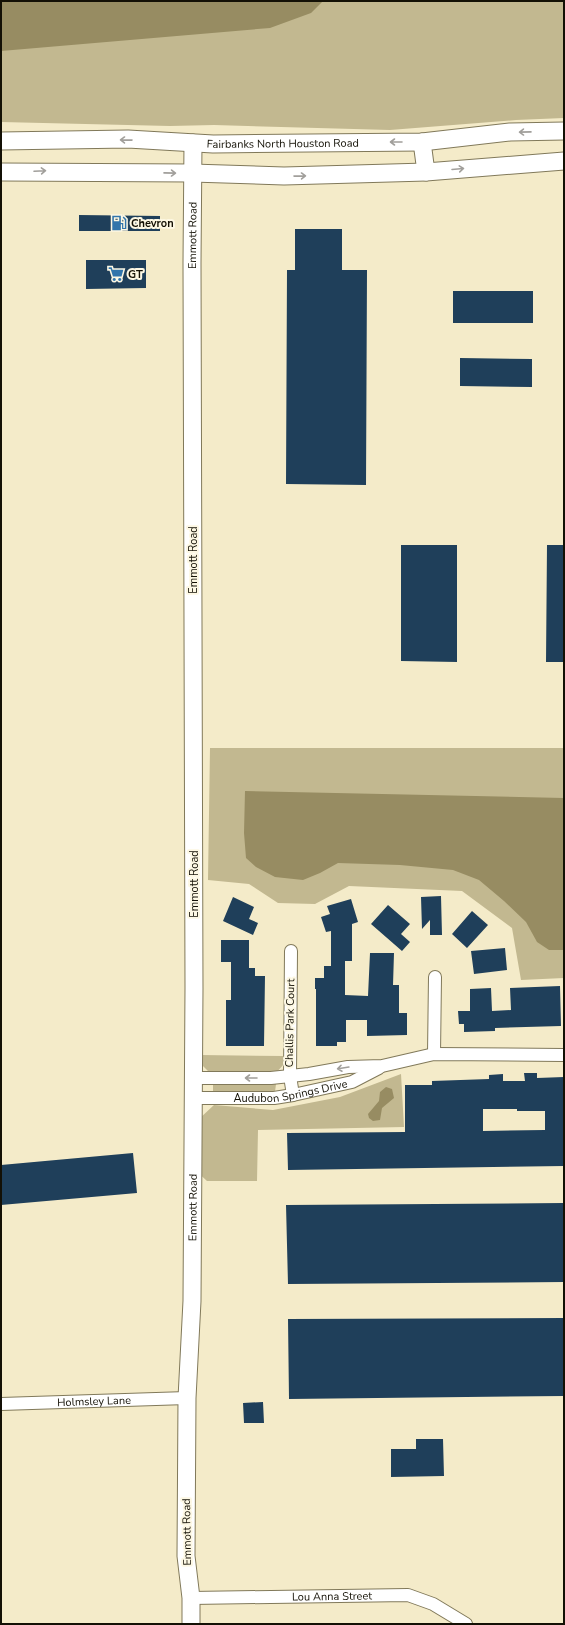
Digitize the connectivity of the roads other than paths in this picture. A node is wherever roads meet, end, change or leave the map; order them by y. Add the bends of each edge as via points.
1 (564, 131) edge
2 (1, 141) edge
3 (422, 142) junction
4 (193, 143) junction
5 (564, 161) edge
6 (1, 172) edge
7 (426, 172) junction
8 (192, 173) junction
9 (291, 951) dead end
10 (435, 977) dead end
11 (434, 1054) junction
12 (564, 1055) edge
13 (382, 1066) junction
14 (290, 1076) junction
15 (194, 1078) junction
16 (293, 1095) junction
17 (194, 1098) junction
18 (187, 1398) junction
19 (1, 1404) edge
20 (191, 1598) junction
21 (191, 1624) edge
22 (466, 1624) edge

1 -> 3 street, Fairbanks North Houston Road via 510,132
4 -> 2 street, Fairbanks North Houston Road via 128,139
3 -> 4 street, Fairbanks North Houston Road
3 - 7 street
4 - 8 street, Emmott Road
7 -> 5 street
6 -> 8 street
8 -> 7 street via 284,176
8 - 15 street, Emmott Road
9 - 14 street, Challis Park Court
10 - 11 street
11 - 12 street, Audubon Springs Drive
11 - 13 street, Audubon Springs Drive
13 -> 14 street, Audubon Springs Drive via 348,1067
13 - 16 street, Audubon Springs Drive via 352,1082
14 -> 15 street, Audubon Springs Drive
14 - 16 street, Challis Park Court
15 - 17 street, Emmott Road
16 - 17 street, Audubon Springs Drive via 274,1098
17 - 18 street, Emmott Road via 192,1301
18 - 19 street, Holmsley Lane
18 - 20 street, Emmott Road via 186,1556
20 - 21 street, Emmott Road
20 - 22 street, Lou Anna Street via 408,1595 433,1604

